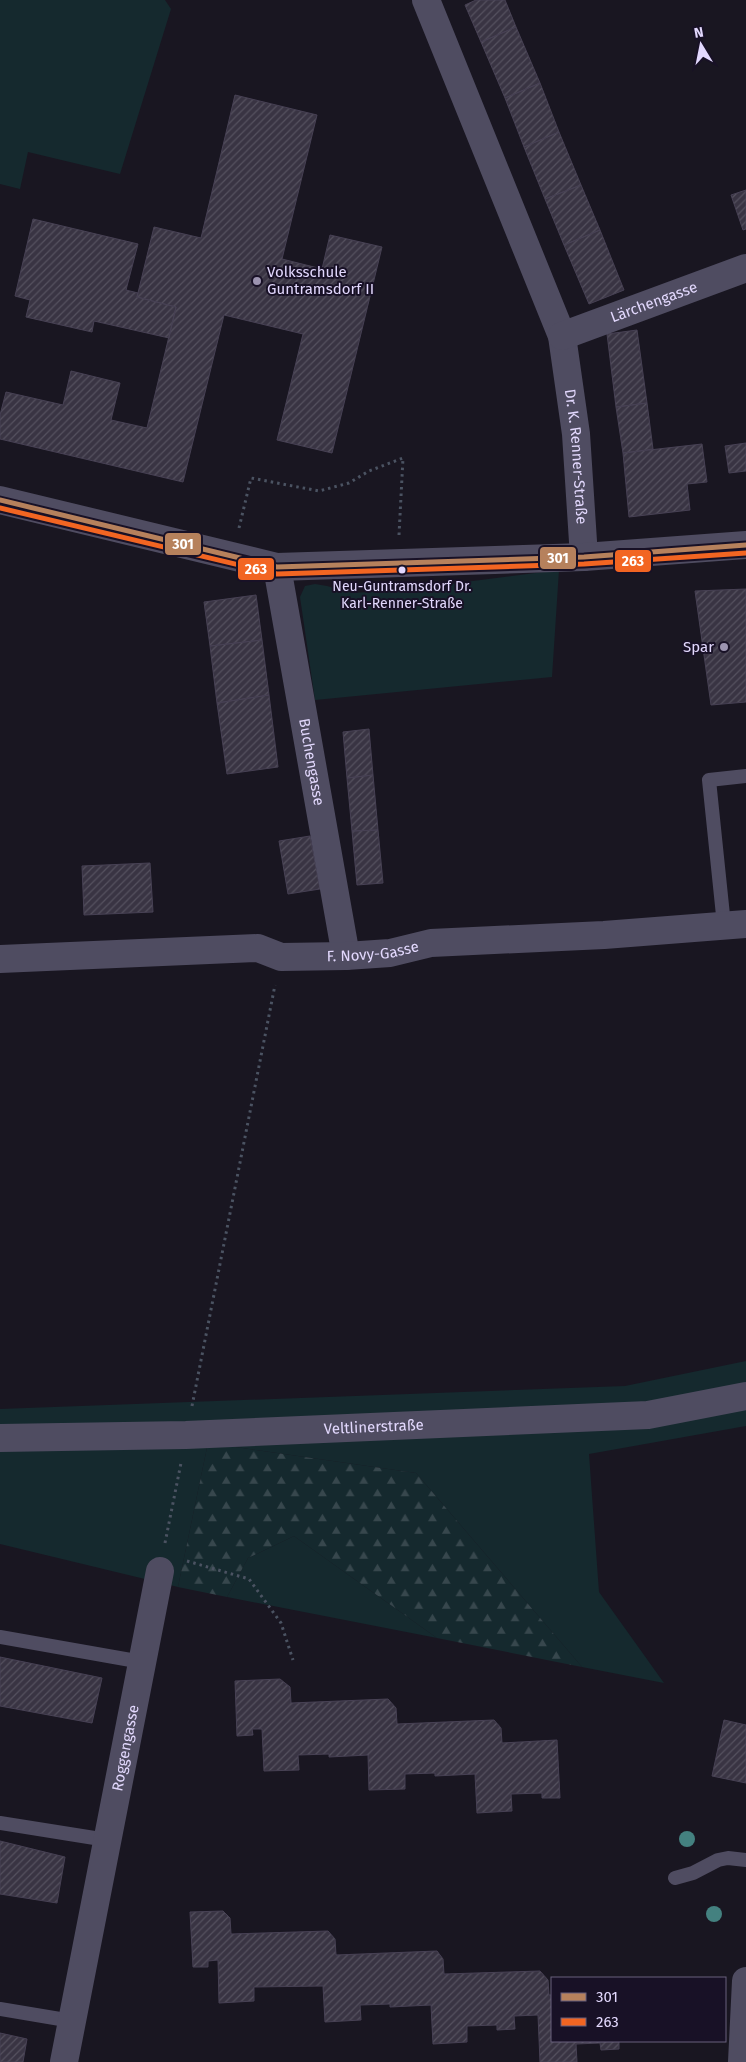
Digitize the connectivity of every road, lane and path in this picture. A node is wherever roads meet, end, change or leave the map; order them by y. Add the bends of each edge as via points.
1 (426, 0) edge
2 (746, 268) edge
3 (562, 336) junction
4 (0, 500) edge
5 (746, 545) edge
6 (232, 556) junction
7 (584, 557) junction
8 (398, 563) junction
9 (277, 567) junction
10 (746, 776) edge
11 (735, 924) edge
12 (346, 956) junction
13 (281, 957) junction
14 (0, 959) edge
15 (746, 1396) edge
16 (186, 1434) junction
17 (0, 1438) edge
18 (161, 1563) junction
19 (0, 1637) edge
20 (293, 1660) dead end
21 (142, 1662) junction
22 (0, 1822) edge
23 (107, 1840) junction
24 (746, 1860) edge
25 (674, 1878) dead end
26 (746, 1981) edge
27 (0, 2009) edge
28 (72, 2021) junction
29 (64, 2062) edge
30 (742, 2062) edge

1 - 3 street, Dr. K. Renner-Straße
2 - 3 street, Lärchengasse
3 - 7 street, Dr. K. Renner-Straße via 576,434
4 - 6 street
5 - 7 street
6 - 8 path via 251,478 319,491 349,483 403,458
6 - 9 street
7 - 8 street
8 - 9 street
9 - 12 street, Buchengasse
10 - 11 lane via 709,780
11 - 12 street, F. Novy-Gasse via 604,936 431,943 390,953
12 - 13 street, F. Novy-Gasse
13 - 14 street, F. Novy-Gasse via 258,948
13 - 16 path
15 - 16 street, Veltlinerstraße via 648,1415
16 - 17 street, Veltlinerstraße
16 - 18 path
18 - 20 path via 249,1579 281,1623
18 - 21 street, Roggengasse
19 - 21 lane
21 - 23 street, Roggengasse
22 - 23 lane
23 - 28 street, Roggengasse
24 - 25 lane via 718,1860 693,1873
26 - 30 street
27 - 28 lane
28 - 29 street, Roggengasse

